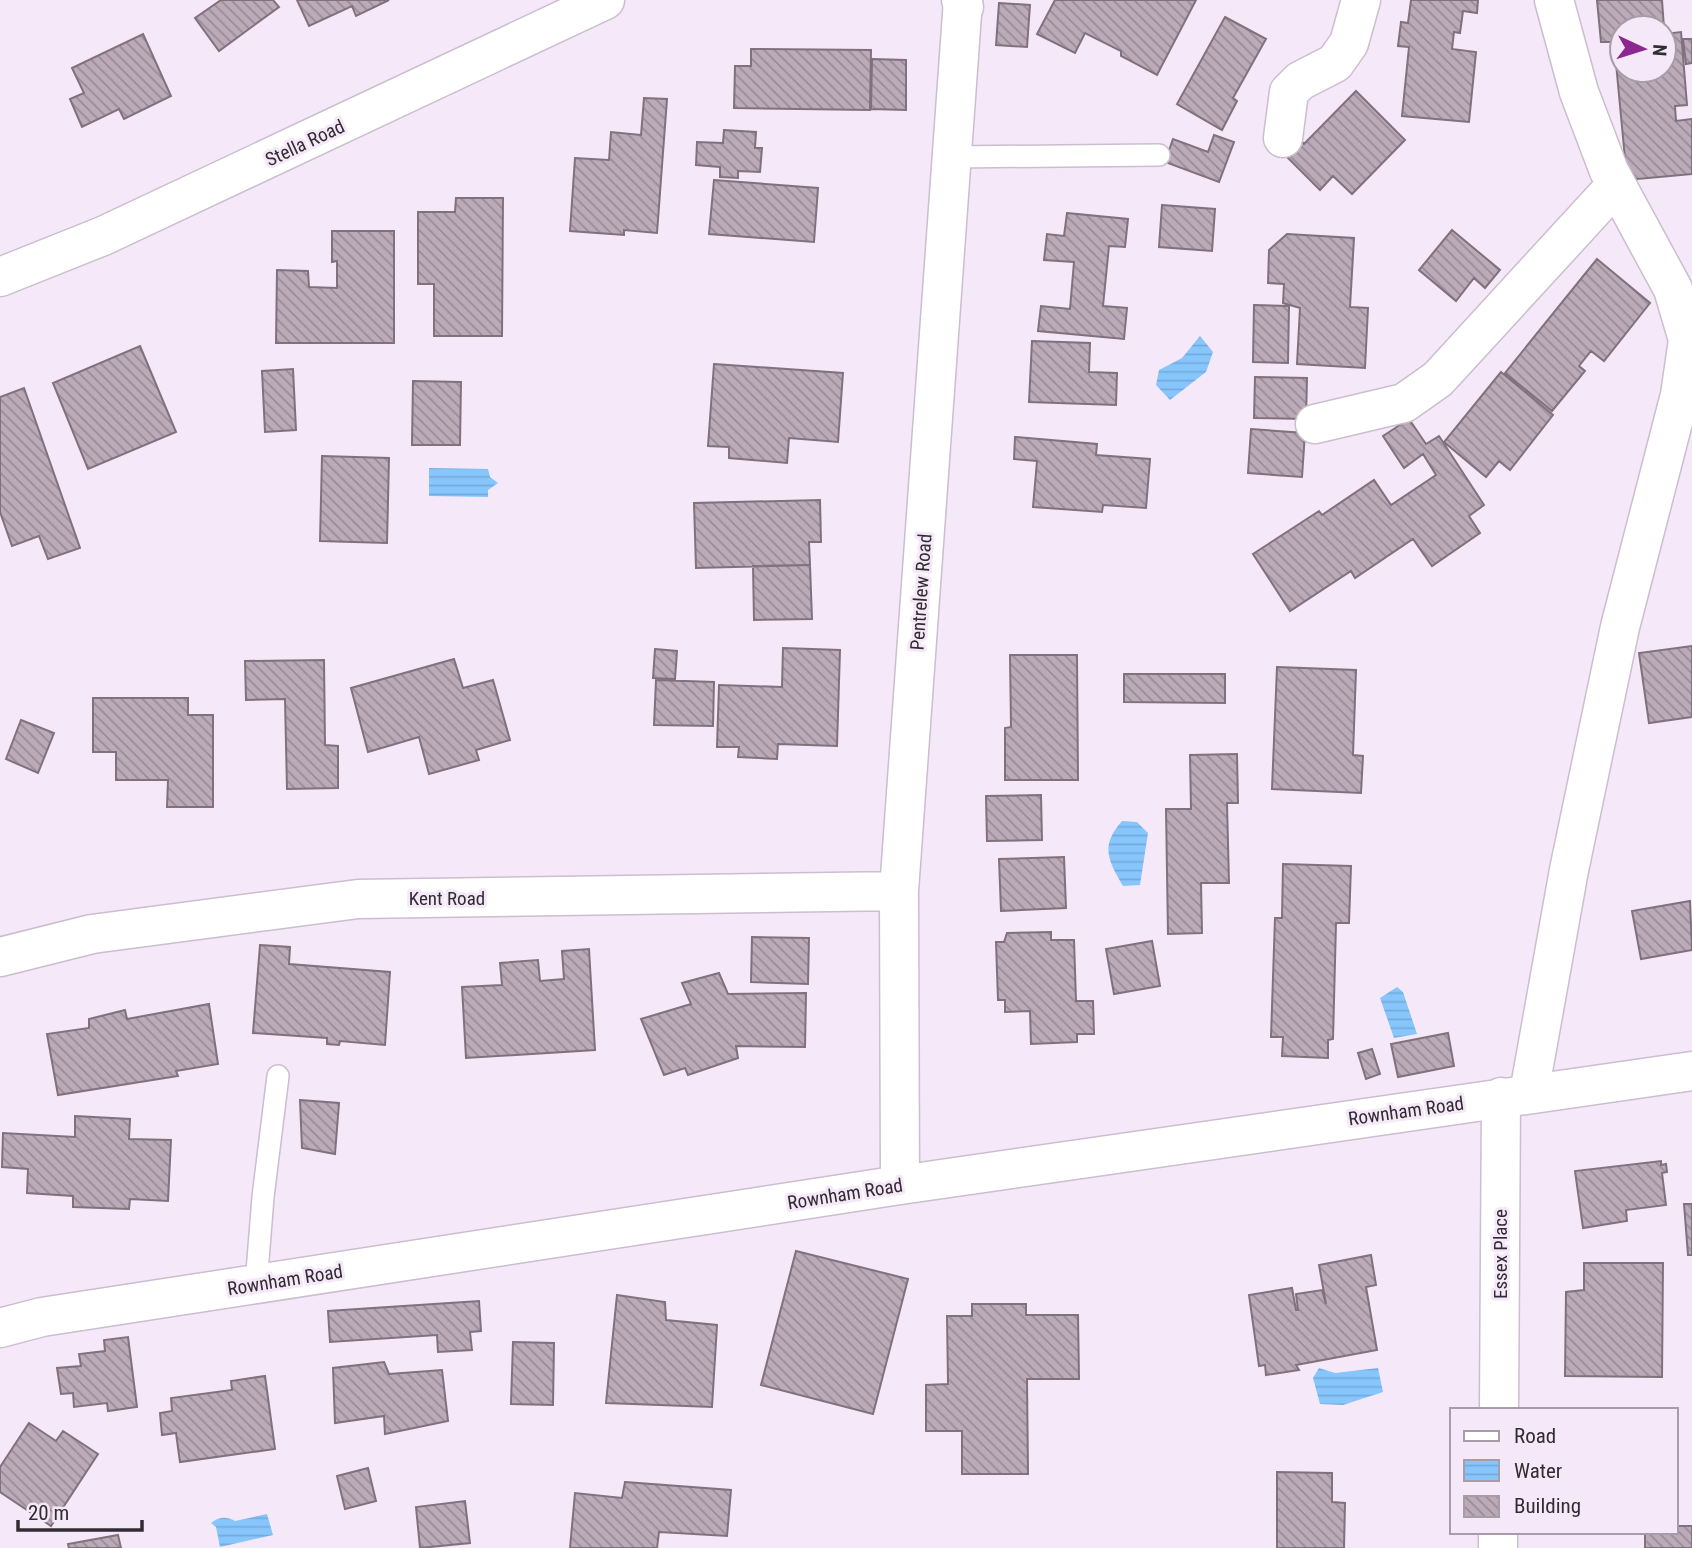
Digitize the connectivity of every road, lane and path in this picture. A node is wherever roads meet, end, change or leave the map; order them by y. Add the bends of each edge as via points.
1 (605, 0) edge
2 (1361, 0) edge
3 (1554, 0) edge
4 (963, 2) edge
5 (1283, 138) dead end
6 (1159, 155) dead end
7 (953, 157) junction
8 (1616, 185) junction
9 (0, 277) edge
10 (1315, 424) dead end
11 (899, 891) junction
12 (0, 957) edge
13 (1692, 1071) edge
14 (278, 1076) dead end
15 (1515, 1095) junction
16 (900, 1185) junction
17 (256, 1285) junction
18 (0, 1328) edge
19 (1499, 1408) edge

1 - 9 street, Stella Road via 128,225
2 - 5 street via 1349,43 1335,63 1289,92
3 - 8 street, Essex Place via 1579,92
4 - 7 street, Pentrelew Road
6 - 7 lane
7 - 11 street, Pentrelew Road
8 - 10 street via 1438,379 1404,403
8 - 15 street, Essex Place via 1673,289 1688,340 1680,395 1617,640
11 - 12 street, Kent Road via 359,899 92,934
11 - 16 street, Pentrelew Road
13 - 15 street, Rownham Road
14 - 17 lane
15 - 16 street, Rownham Road
15 - 19 street, Essex Place
16 - 17 street, Rownham Road
17 - 18 street, Rownham Road via 42,1317

